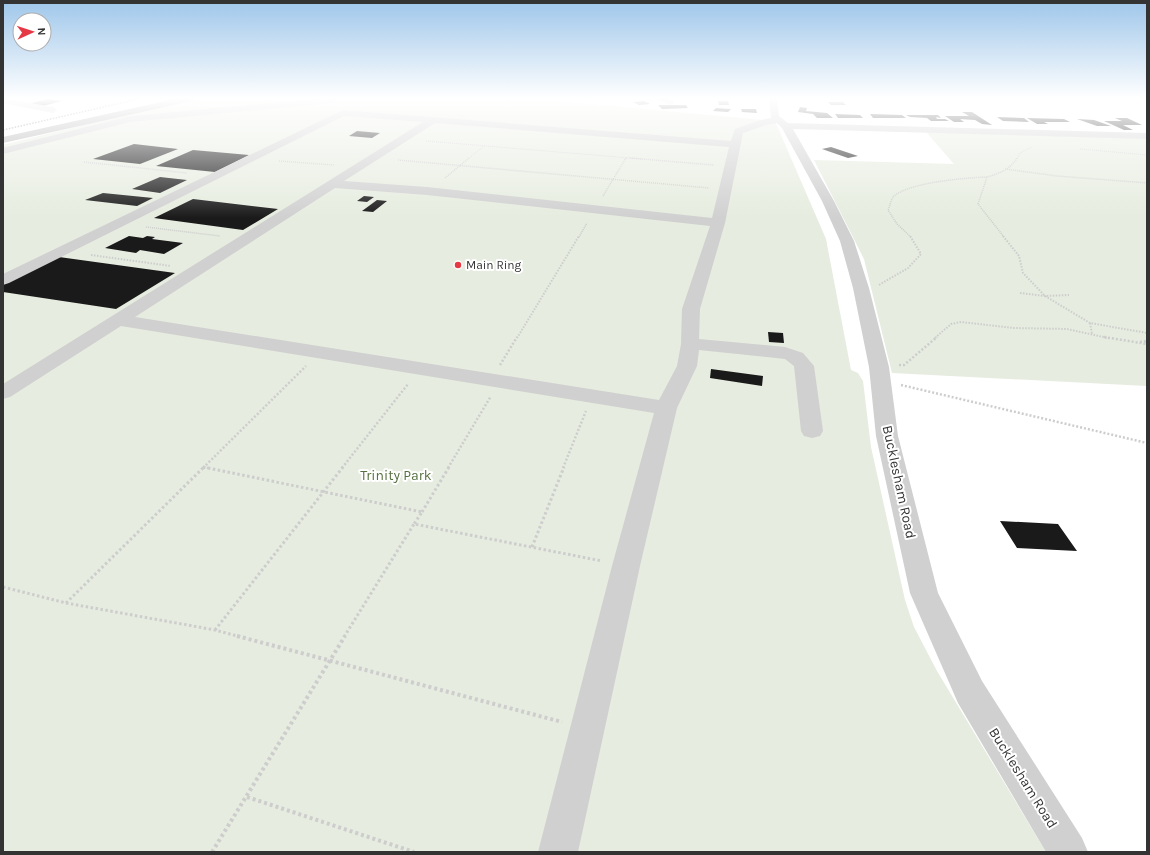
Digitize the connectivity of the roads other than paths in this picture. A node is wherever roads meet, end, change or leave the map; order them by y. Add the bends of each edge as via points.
1 (55, 138) edge
2 (293, 138) edge
3 (405, 138) edge
4 (658, 138) edge
5 (736, 138) edge
6 (792, 138) edge
7 (735, 144) junction
8 (3, 151) edge
9 (332, 184) junction
10 (718, 222) junction
11 (3, 280) edge
12 (120, 320) junction
13 (690, 344) junction
14 (3, 393) edge
15 (666, 408) junction
16 (812, 431) dead end
17 (558, 852) edge
18 (1068, 852) edge

1 - 8 street
2 - 11 street
3 - 9 street
4 - 7 street
5 - 7 street
6 - 18 street, Bucklesham Road via 828,201 847,241 861,288 880,374 887,436 924,593 970,692
7 - 10 street
9 - 10 street via 427,191
9 - 12 street
10 - 13 street via 691,309
12 - 14 street
12 - 15 street
13 - 15 street via 687,366
13 - 16 street via 785,353 801,359
15 - 17 street

